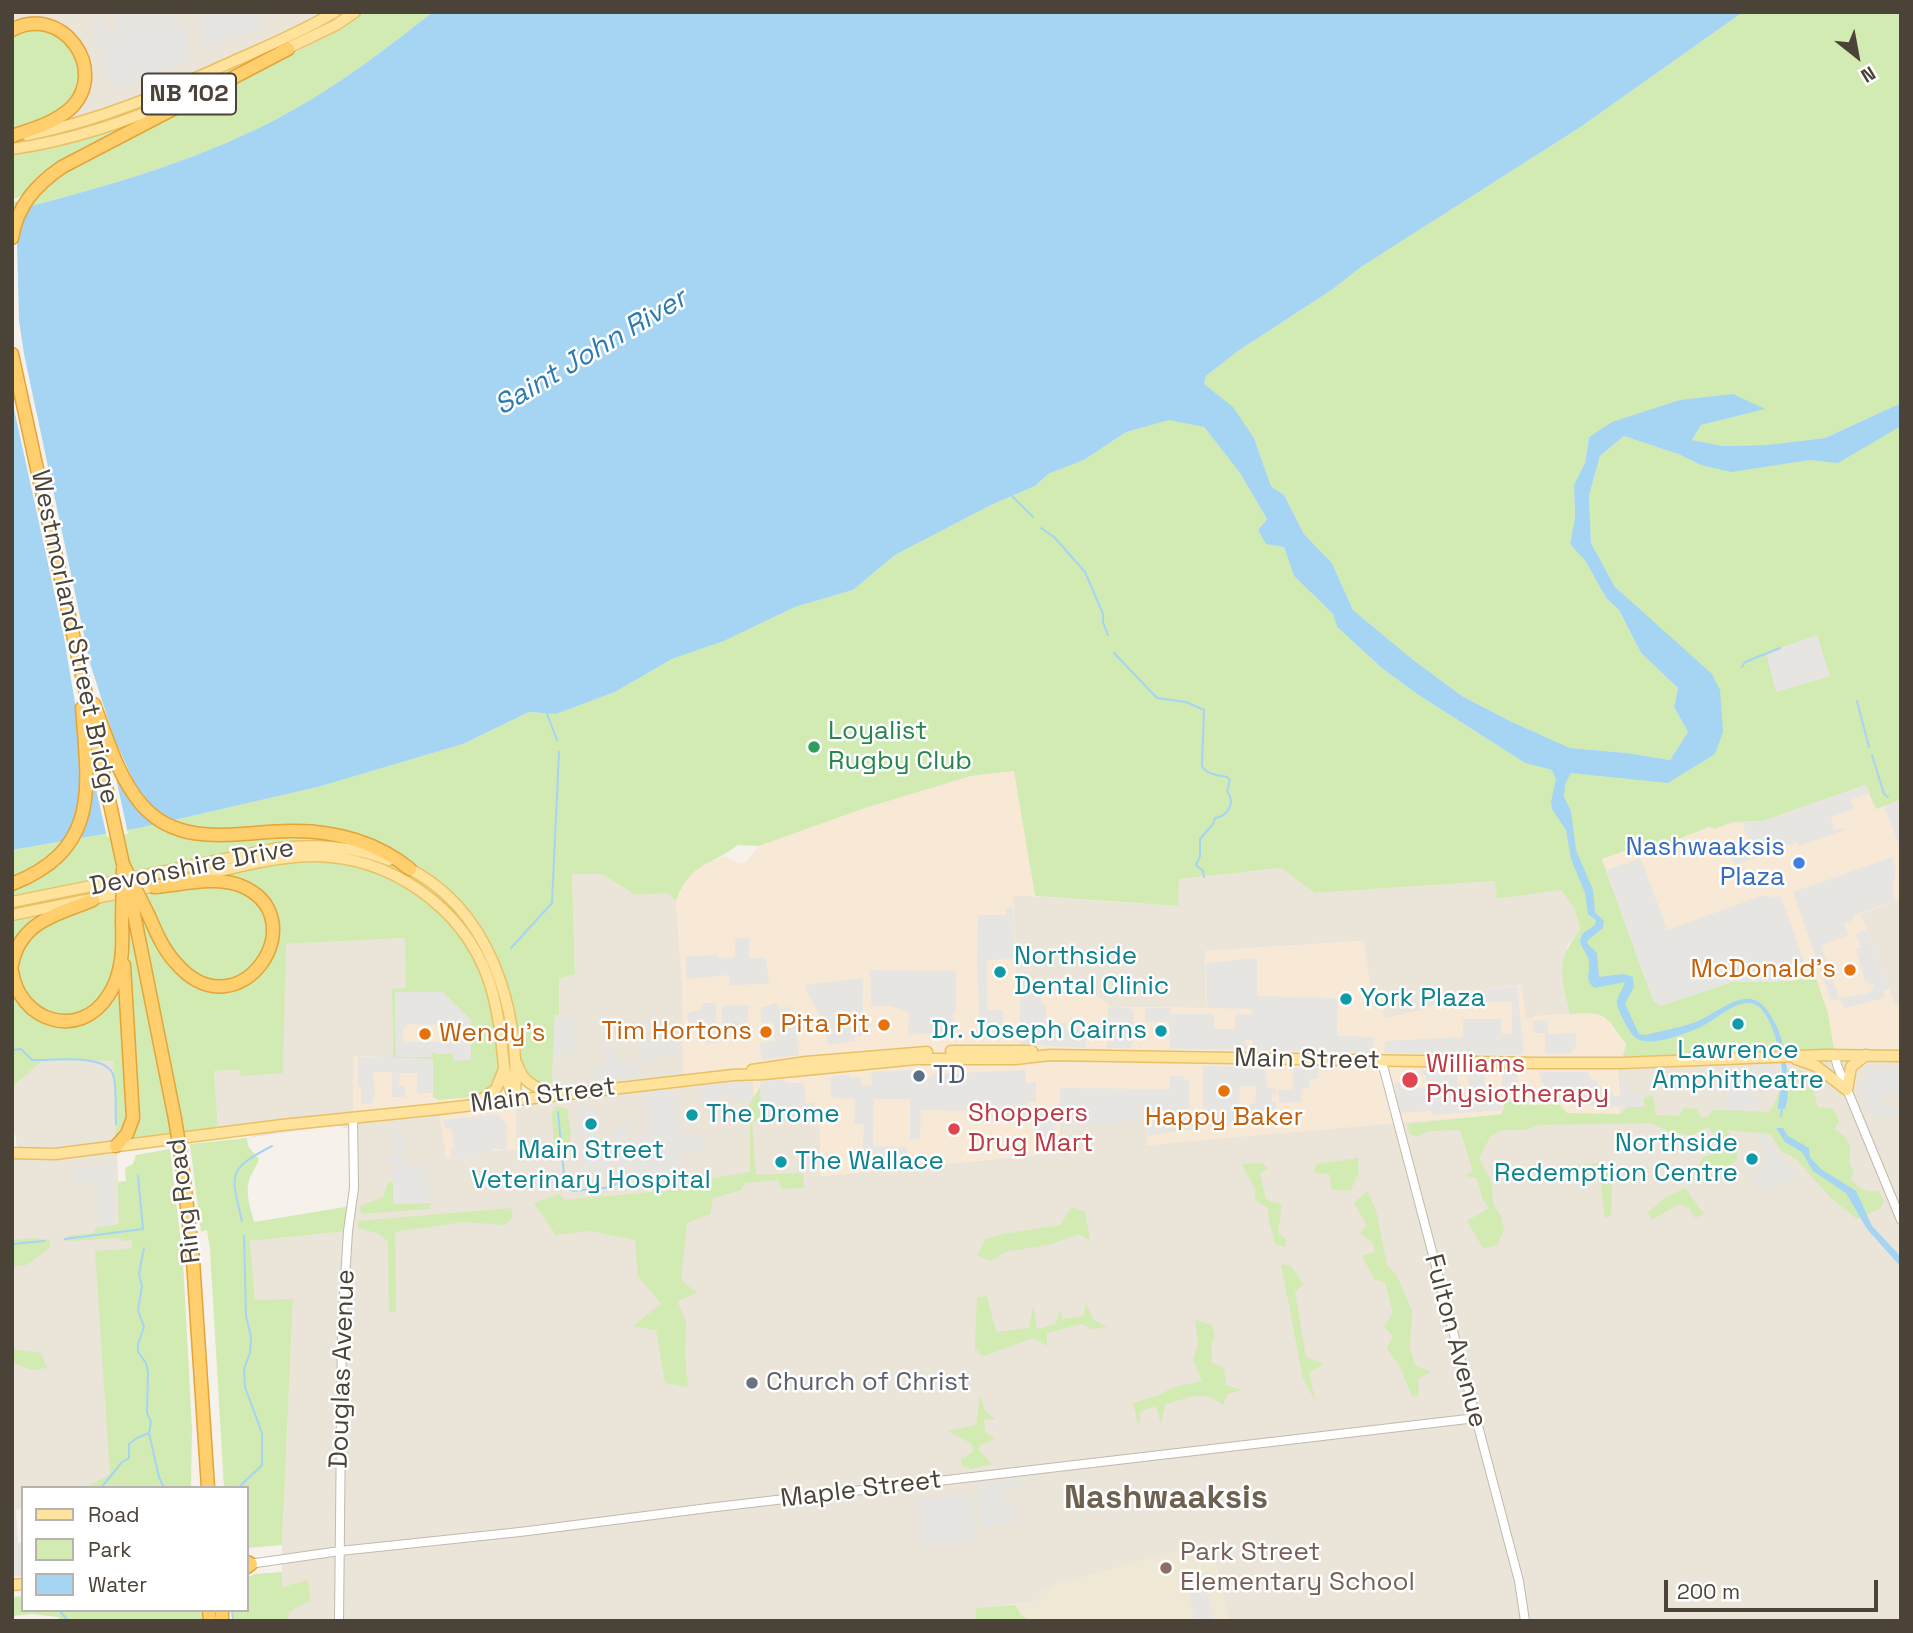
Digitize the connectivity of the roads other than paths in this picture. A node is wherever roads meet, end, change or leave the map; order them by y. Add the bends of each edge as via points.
1 (335, 12) edge
2 (355, 12) edge
3 (12, 30) edge
4 (288, 49) junction
5 (12, 137) edge
6 (12, 149) edge
7 (12, 238) edge
8 (12, 355) edge
9 (79, 666) junction
10 (123, 864) junction
11 (410, 869) junction
12 (12, 884) edge
13 (155, 887) junction
14 (93, 900) junction
15 (12, 902) edge
16 (12, 915) edge
17 (129, 920) junction
18 (123, 944) junction
19 (12, 965) edge
20 (12, 971) edge
21 (1835, 1055) junction
22 (1866, 1055) junction
23 (1901, 1056) edge
24 (1790, 1057) junction
25 (516, 1062) junction
26 (1382, 1062) junction
27 (504, 1066) junction
28 (1847, 1090) junction
29 (561, 1094) junction
30 (515, 1099) junction
31 (472, 1104) junction
32 (353, 1117) junction
33 (116, 1146) junction
34 (12, 1153) edge
35 (1901, 1220) edge
36 (1476, 1418) junction
37 (208, 1486) edge
38 (340, 1551) junction
39 (248, 1564) edge
40 (339, 1621) edge
41 (1525, 1621) edge

1 - 5 main road, NB 102 via 141,103
2 - 4 main road, NB 102
3 - 5 highway via 37,23 64,32 80,50 85,76 82,93 70,109
4 - 6 main road, NB 102 via 129,119
4 - 7 highway via 62,167 36,189 20,212
8 - 9 highway, Westmorland Street Bridge
9 - 10 highway, Westmorland Street Bridge
9 - 11 highway via 133,794 166,824 214,835 327,833 386,851
9 - 12 highway via 86,803 62,853 48,867
10 - 13 highway, bridge via 165,950 183,971 205,984 219,986 235,984 260,968 272,942 272,926 268,911 251,891 205,881
10 - 17 highway, bridge
11 - 15 main road, Devonshire Drive via 343,847 300,845
11 - 25 main road, Devonshire Drive via 450,900 482,939 508,1005
13 - 14 main road, Devonshire Drive
13 - 27 main road, Devonshire Drive via 264,862 314,856 367,864 400,878 434,901 471,944 493,995
14 - 16 main road, Devonshire Drive
14 - 19 highway via 36,924 18,944
17 - 18 highway
17 - 37 highway, Ring Road, bridge via 154,1005 182,1162
18 - 20 highway via 117,977 106,999 89,1014 73,1020 58,1021 33,1011 18,992
18 - 33 highway via 133,1118
21 - 22 main road, Main Street
21 - 24 main road, Main Street
21 - 28 street
22 - 23 main road, Main Street
22 - 28 main road via 1851,1067
24 - 26 main road, Main Street via 1617,1063
24 - 28 main road via 1816,1066
25 - 29 main road via 531,1085
25 - 30 main road, Devonshire Drive
26 - 29 main road, Main Street via 1050,1055 916,1059
26 - 36 street, Fulton Avenue
27 - 30 main road, Devonshire Drive
27 - 31 main road via 496,1089
28 - 35 street
29 - 30 main road, Main Street
30 - 31 main road, Main Street
31 - 32 main road, Main Street
32 - 33 main road, Main Street
32 - 38 street, Douglas Avenue via 354,1189 342,1328
33 - 34 main road, Main Street via 55,1154
36 - 38 street, Maple Street
36 - 41 street, Fulton Avenue via 1519,1581
38 - 39 street, Maple Street
38 - 40 street, Douglas Avenue

